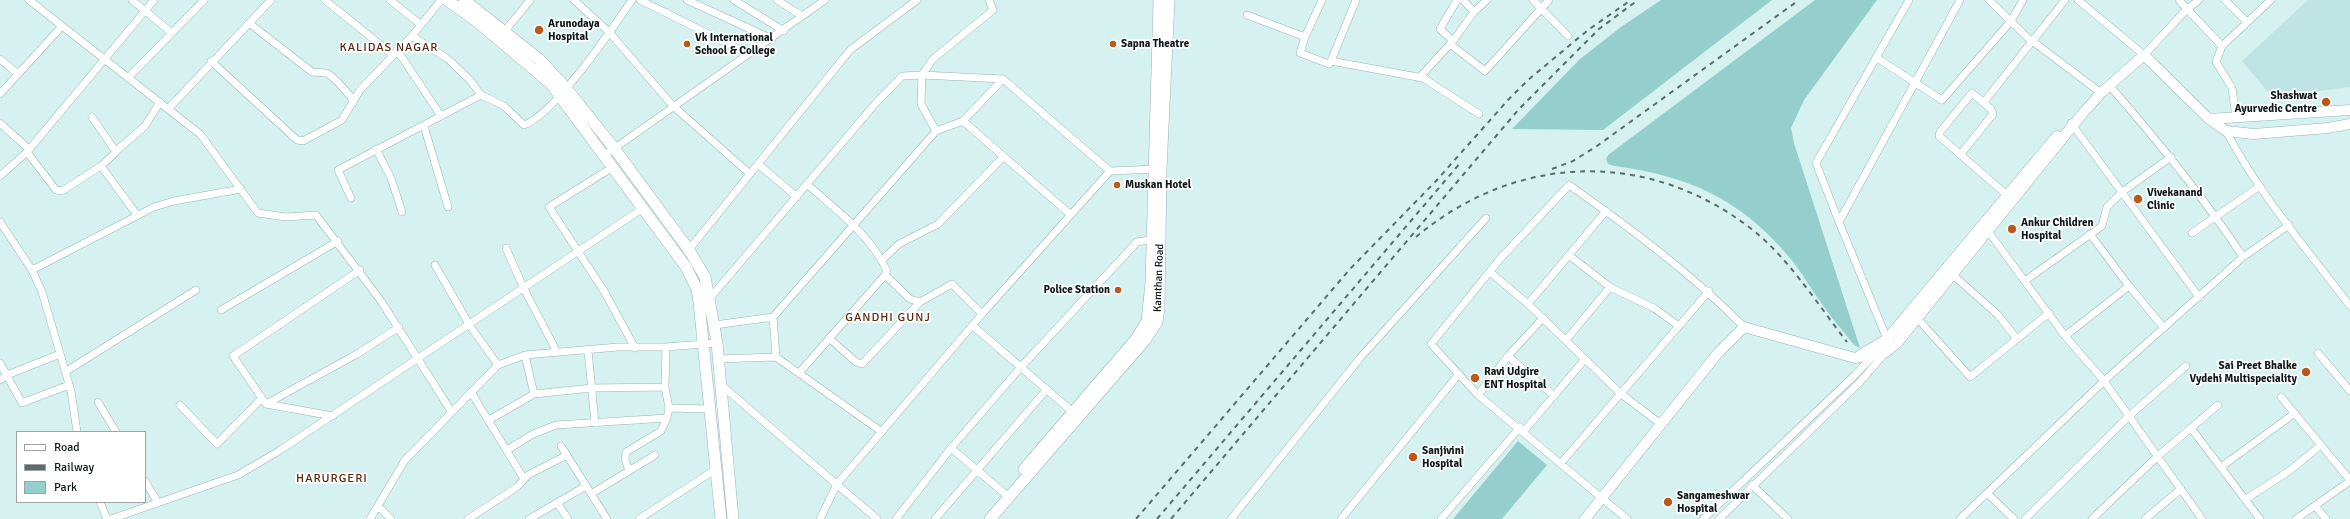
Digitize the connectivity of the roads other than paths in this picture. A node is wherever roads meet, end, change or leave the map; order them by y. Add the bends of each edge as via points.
1 (29, 0) edge
2 (132, 0) edge
3 (154, 0) edge
4 (204, 0) edge
5 (271, 0) edge
6 (325, 0) edge
7 (390, 0) edge
8 (441, 0) edge
9 (447, 0) edge
10 (464, 0) edge
11 (530, 0) edge
12 (574, 0) edge
13 (632, 0) edge
14 (640, 0) edge
15 (687, 0) edge
16 (734, 0) edge
17 (777, 0) edge
18 (825, 0) edge
19 (917, 0) edge
20 (989, 0) edge
21 (1159, 0) edge
22 (1169, 0) edge
23 (1322, 0) edge
24 (1356, 0) edge
25 (1457, 0) edge
26 (1463, 0) edge
27 (1487, 0) edge
28 (1533, 0) edge
29 (1549, 0) edge
30 (1909, 0) edge
31 (1960, 0) edge
32 (1990, 0) edge
33 (2023, 0) edge
34 (2065, 0) edge
35 (2078, 0) edge
36 (2179, 0) edge
37 (2199, 0) edge
38 (2226, 0) edge
39 (2271, 0) edge
40 (1542, 9) junction
41 (2188, 9) junction
42 (145, 11) junction
43 (1474, 12) junction
44 (1247, 15) dead end
45 (802, 16) junction
46 (2011, 21) junction
47 (2247, 22) junction
48 (249, 23) junction
49 (420, 24) junction
50 (62, 26) junction
51 (505, 31) junction
52 (784, 31) junction
53 (609, 32) junction
54 (172, 33) junction
55 (412, 36) junction
56 (1568, 36) dead end
57 (1305, 37) junction
58 (772, 39) junction
59 (1162, 40) junction
60 (2031, 40) junction
61 (1451, 42) junction
62 (2222, 46) junction
63 (395, 53) junction
64 (749, 54) junction
65 (2144, 55) junction
66 (1877, 58) junction
67 (0, 59) edge
68 (105, 61) junction
69 (211, 61) junction
70 (1331, 61) junction
71 (18, 74) junction
72 (922, 75) junction
73 (128, 78) junction
74 (1419, 78) junction
75 (1003, 79) junction
76 (1916, 82) junction
77 (2110, 85) junction
78 (563, 92) junction
79 (2101, 93) junction
80 (0, 94) edge
81 (481, 95) junction
82 (160, 102) junction
83 (1984, 102) junction
84 (353, 103) junction
85 (673, 106) junction
86 (168, 109) junction
87 (2350, 110) edge
88 (1479, 114) dead end
89 (441, 116) junction
90 (92, 117) dead end
91 (2236, 117) junction
92 (2209, 119) junction
93 (963, 122) junction
94 (0, 123) edge
95 (2072, 124) junction
96 (2350, 124) edge
97 (424, 126) junction
98 (936, 131) junction
99 (2226, 131) junction
100 (614, 148) junction
101 (376, 149) junction
102 (28, 150) junction
103 (116, 151) junction
104 (604, 155) junction
105 (1960, 155) junction
106 (2171, 156) junction
107 (1003, 157) junction
108 (758, 164) junction
109 (101, 166) junction
110 (613, 167) junction
111 (1157, 169) junction
112 (1110, 172) junction
113 (750, 174) junction
114 (0, 176) edge
115 (808, 185) junction
116 (2260, 186) junction
117 (241, 189) junction
118 (2122, 192) junction
119 (2007, 195) junction
120 (797, 197) junction
121 (351, 198) dead end
122 (448, 207) dead end
123 (643, 208) junction
124 (1606, 211) junction
125 (402, 212) dead end
126 (137, 215) junction
127 (1071, 215) junction
128 (2217, 216) junction
129 (1486, 218) dead end
130 (0, 222) edge
131 (1839, 222) junction
132 (854, 225) junction
133 (2289, 225) junction
134 (1985, 227) junction
135 (2192, 233) dead end
136 (2090, 234) junction
137 (1156, 239) junction
138 (338, 242) junction
139 (506, 248) dead end
140 (689, 250) junction
141 (578, 252) junction
142 (1570, 256) junction
143 (2243, 257) junction
144 (680, 259) junction
145 (882, 260) junction
146 (435, 265) dead end
147 (32, 270) junction
148 (360, 270) junction
149 (1490, 272) junction
150 (1952, 274) junction
151 (885, 275) junction
152 (2026, 280) junction
153 (2129, 286) junction
154 (523, 287) junction
155 (1610, 287) junction
156 (196, 290) dead end
157 (1709, 291) junction
158 (2199, 297) junction
159 (710, 298) junction
160 (920, 302) junction
161 (1528, 304) junction
162 (2350, 306) edge
163 (221, 310) dead end
164 (2049, 313) junction
165 (982, 314) junction
166 (773, 317) junction
167 (1543, 318) junction
168 (1917, 318) junction
169 (715, 325) junction
170 (470, 326) junction
171 (973, 326) junction
172 (1679, 326) junction
173 (399, 327) junction
174 (1744, 327) junction
175 (2164, 328) junction
176 (2065, 336) junction
177 (829, 338) junction
178 (1887, 339) junction
179 (2017, 339) junction
180 (1566, 340) junction
181 (717, 343) junction
182 (703, 345) junction
183 (666, 347) junction
184 (635, 348) junction
185 (588, 350) junction
186 (1876, 350) junction
187 (557, 352) junction
188 (1886, 352) junction
189 (2318, 353) dead end
190 (60, 354) junction
191 (525, 355) junction
192 (1508, 356) junction
193 (776, 357) junction
194 (419, 358) junction
195 (718, 359) junction
196 (1585, 359) junction
197 (0, 363) edge
198 (498, 365) junction
199 (2186, 366) dead end
200 (1021, 367) junction
201 (65, 372) junction
202 (799, 374) junction
203 (7, 375) junction
204 (1458, 375) junction
205 (0, 380) edge
206 (2104, 381) junction
207 (720, 384) junction
208 (69, 385) junction
209 (665, 387) junction
210 (592, 388) junction
211 (1047, 389) junction
212 (2350, 391) edge
213 (471, 392) junction
214 (1620, 393) junction
215 (534, 394) junction
216 (1478, 395) junction
217 (1554, 396) junction
218 (2282, 397) dead end
219 (264, 401) junction
220 (98, 402) dead end
221 (2218, 404) dead end
222 (180, 405) dead end
223 (669, 408) junction
224 (710, 409) junction
225 (451, 411) junction
226 (2295, 412) junction
227 (1075, 414) junction
228 (333, 416) junction
229 (2129, 416) junction
230 (667, 418) junction
231 (489, 420) junction
232 (596, 423) junction
233 (1662, 425) junction
234 (2191, 428) junction
235 (1522, 429) junction
236 (77, 431) edge
237 (115, 431) edge
238 (882, 432) junction
239 (2321, 445) junction
240 (562, 446) dead end
241 (951, 448) junction
242 (507, 450) junction
243 (567, 455) junction
244 (655, 455) dead end
245 (2158, 456) junction
246 (1560, 463) junction
247 (2221, 467) junction
248 (716, 469) junction
249 (976, 470) junction
250 (629, 471) junction
251 (524, 479) junction
252 (2350, 481) edge
253 (146, 483) edge
254 (837, 484) junction
255 (1752, 485) junction
256 (586, 486) junction
257 (2181, 489) junction
258 (1004, 492) junction
259 (592, 494) junction
260 (1988, 494) junction
261 (1602, 499) junction
262 (2246, 499) junction
263 (100, 503) edge
264 (158, 503) junction
265 (557, 503) junction
266 (378, 506) junction
267 (2315, 506) junction
268 (107, 519) edge
269 (111, 519) edge
270 (370, 519) edge
271 (391, 519) edge
272 (468, 519) edge
273 (529, 519) edge
274 (568, 519) edge
275 (607, 519) edge
276 (639, 519) edge
277 (721, 519) edge
278 (733, 519) edge
279 (820, 519) edge
280 (877, 519) edge
281 (896, 519) edge
282 (935, 519) edge
283 (980, 519) edge
284 (990, 519) edge
285 (1231, 519) edge
286 (1341, 519) edge
287 (1441, 519) edge
288 (1585, 519) edge
289 (1626, 519) edge
290 (1703, 519) edge
291 (1719, 519) edge
292 (1788, 519) edge
293 (1960, 519) edge
294 (2014, 519) edge
295 (2025, 519) edge
296 (2092, 519) edge
297 (2145, 519) edge
298 (2202, 519) edge
299 (2260, 519) edge
300 (2296, 519) edge
301 (2326, 519) edge

1 - 50 street
2 - 42 street
3 - 42 street
4 - 54 street
5 - 48 street
6 - 63 street
7 - 49 street
8 - 49 street
9 - 78 main road
10 - 51 main road
11 - 51 street
12 - 53 street
13 - 53 street
14 - 64 street
15 - 58 street
16 - 52 street
17 - 45 street
18 - 45 street
19 - 108 street via 850,50
20 - 72 street via 993,10 933,59
21 - 59 main road, Kamthan Road
22 - 59 main road, Kamthan Road
23 - 57 street
24 - 70 street
25 - 61 street via 1440,29
26 - 43 street
27 - 43 street
28 - 40 street
29 - 40 street
30 - 66 street
31 - 76 street
32 - 46 street
33 - 46 street
34 - 60 street
35 - 65 street
36 - 41 street
37 - 41 street
38 - 47 street
39 - 47 street
40 - 56 street
40 - 61 street via 1485,71
41 - 62 street
41 - 65 street
42 - 54 street
42 - 68 street
43 - 61 street
44 - 57 street
45 - 52 street
46 - 60 street
46 - 76 street via 1942,100
47 - 62 street
48 - 69 street
48 - 84 street via 312,72 327,74 336,80 352,97
49 - 55 street
50 - 68 street
50 - 71 street
51 - 78 main road via 542,62
52 - 58 street
53 - 78 street
53 - 85 street
54 - 73 street
55 - 63 street
55 - 81 street via 448,59 470,80
57 - 70 street via 1300,53 1329,64
58 - 64 street
59 - 111 main road, Kamthan Road
60 - 79 street
60 - 83 street
61 - 74 street
62 - 91 street via 2216,62 2232,88
63 - 84 street via 373,75
63 - 89 street
64 - 85 street
65 - 77 main road
65 - 92 main road
66 - 76 street
66 - 131 street via 1816,163
67 - 71 street
68 - 73 street
68 - 102 street
69 - 84 street via 300,141 342,120
69 - 86 street
70 - 74 street
71 - 80 street
72 - 75 street
72 - 98 street via 921,104
72 - 115 street via 902,76 875,104
73 - 82 street
74 - 88 street
75 - 93 street
75 - 112 street
76 - 131 street
77 - 79 main road
77 - 106 street
78 - 81 street via 533,122 524,125 504,106
78 - 100 main road
78 - 104 main road
79 - 95 main road
81 - 89 street
82 - 86 street
82 - 103 street via 145,126
83 - 105 street via 1993,114
83 - 105 street via 1974,94 1969,95 1940,132 1941,139
85 - 100 street
85 - 113 street
86 - 117 street via 200,134
87 - 91 main road
89 - 97 street
90 - 103 street
91 - 92 main road
92 - 99 main road
93 - 98 street
93 - 107 street
94 - 102 street
95 - 118 street
95 - 119 main road
95 - 134 main road
96 - 99 main road via 2254,134
97 - 101 street
97 - 122 street
98 - 132 street
99 - 116 street via 2237,153
100 - 104 street
100 - 140 main road
101 - 121 street via 338,170
101 - 125 street via 391,178
102 - 109 street via 59,192
102 - 114 street
103 - 109 street
104 - 110 main road
105 - 119 street
106 - 118 street
106 - 128 street
107 - 127 street
107 - 145 street via 938,224 899,244
108 - 113 street
108 - 120 street
109 - 126 street
110 - 123 main road
110 - 141 street via 549,207
111 - 112 street
111 - 137 main road, Kamthan Road
112 - 127 street
113 - 140 street
115 - 120 street
115 - 132 street
116 - 128 street
116 - 133 street
117 - 126 street via 174,201
117 - 138 street via 258,213 286,217 316,215
118 - 136 street via 2107,208 2102,226
118 - 158 street
119 - 134 main road
120 - 159 street
123 - 141 street
123 - 144 main road
124 - 142 street
124 - 149 street via 1569,184
124 - 157 street
126 - 147 street
127 - 165 street
128 - 135 street
128 - 143 street
129 - 285 street via 1360,358
130 - 147 street
131 - 178 street
132 - 145 street
132 - 166 street
133 - 143 street
133 - 162 street
134 - 150 main road
134 - 152 street
134 - 178 main road
136 - 152 street
136 - 153 street
137 - 200 street via 1137,242
137 - 227 main road, Kamthan Road via 1161,284 1157,322 1146,339
138 - 148 street
138 - 163 street
139 - 154 street
140 - 144 street
140 - 159 main road via 705,276
141 - 154 street
141 - 184 street via 604,291
142 - 155 street
142 - 161 street
143 - 158 street
144 - 182 main road via 697,290
145 - 151 street via 887,271
146 - 170 street
147 - 190 street via 42,292
148 - 173 street
148 - 219 street via 234,354 233,357
149 - 161 street
149 - 204 street via 1431,344
150 - 168 main road
150 - 179 street via 1998,315
151 - 160 street via 910,299
151 - 177 street
152 - 164 street
153 - 175 street
153 - 176 street
154 - 170 street
154 - 187 street
155 - 172 street via 1654,308
155 - 180 street
156 - 201 street
157 - 172 street
157 - 174 street
158 - 175 street
159 - 169 main road
160 - 165 street via 952,284
160 - 177 street via 862,364 856,362
161 - 167 street
164 - 176 street
164 - 179 street
165 - 171 street
166 - 169 street
166 - 193 street
167 - 180 street
167 - 192 street
168 - 179 street via 1970,377
168 - 188 main road via 1897,343
169 - 181 main road
170 - 194 street
170 - 198 street
171 - 200 street
171 - 238 street
172 - 214 street
173 - 194 street
173 - 219 street via 357,354
174 - 186 main road via 1855,358
174 - 233 main road via 1718,353
175 - 206 street
176 - 206 street
177 - 202 street
178 - 186 main road
178 - 188 street
180 - 196 street
181 - 182 street
181 - 195 main road
182 - 183 street
182 - 224 main road
183 - 184 street
183 - 209 street
184 - 185 street
185 - 187 street
185 - 210 street
186 - 188 main road
186 - 290 street
187 - 191 street
188 - 255 street via 1860,382
189 - 212 street
190 - 201 street
190 - 203 street
191 - 198 street
191 - 215 street
192 - 216 street
192 - 217 street
193 - 195 street
193 - 202 street
194 - 225 street
194 - 228 street
195 - 207 main road
196 - 214 street
196 - 217 street
197 - 203 street
198 - 213 street
199 - 229 street
200 - 211 street
200 - 241 street
201 - 208 street
202 - 238 street
203 - 205 street
203 - 208 street via 22,403
204 - 216 street
204 - 286 street
206 - 229 street
206 - 260 street
207 - 254 street
207 - 278 main road
208 - 236 street
209 - 210 street
209 - 223 street
210 - 215 street
210 - 232 street
211 - 227 street
211 - 249 street
213 - 225 street
213 - 231 street
214 - 233 street
214 - 246 street
215 - 231 street
216 - 235 street
217 - 235 street
218 - 226 street
219 - 222 street via 217,444
219 - 228 street
220 - 237 street
221 - 234 street
223 - 224 street
223 - 230 street
224 - 248 main road
225 - 266 street via 405,460
226 - 239 street
226 - 247 street
227 - 258 main road, Kamthan Road
227 - 284 main road, Kamthan Road
228 - 264 street via 238,475
229 - 245 street
229 - 295 street
230 - 232 street
230 - 250 street via 661,431 626,452 625,459
231 - 242 street
232 - 242 street via 556,425 533,434
233 - 261 main road
234 - 245 street
234 - 247 street
235 - 246 street
235 - 287 street
238 - 254 street
239 - 252 street
239 - 262 street via 2289,471
240 - 243 street
241 - 249 street
241 - 281 street
242 - 251 street
243 - 251 street
243 - 256 street
244 - 250 street
245 - 257 street
245 - 296 street
246 - 261 street
247 - 262 street
248 - 276 street
248 - 277 main road
249 - 258 street
249 - 282 street
250 - 259 street
251 - 272 street via 517,487
252 - 267 street
253 - 264 street
254 - 279 street
254 - 280 street
255 - 291 street
255 - 292 street
256 - 259 street
256 - 265 street
257 - 297 street
257 - 298 street
258 - 283 main road, Kamthan Road
259 - 275 street
260 - 293 street
260 - 294 street
261 - 288 main road
261 - 289 street
262 - 299 street
263 - 268 street
264 - 269 street
265 - 273 street
265 - 274 street
266 - 270 street
266 - 271 street
267 - 300 street
267 - 301 street

